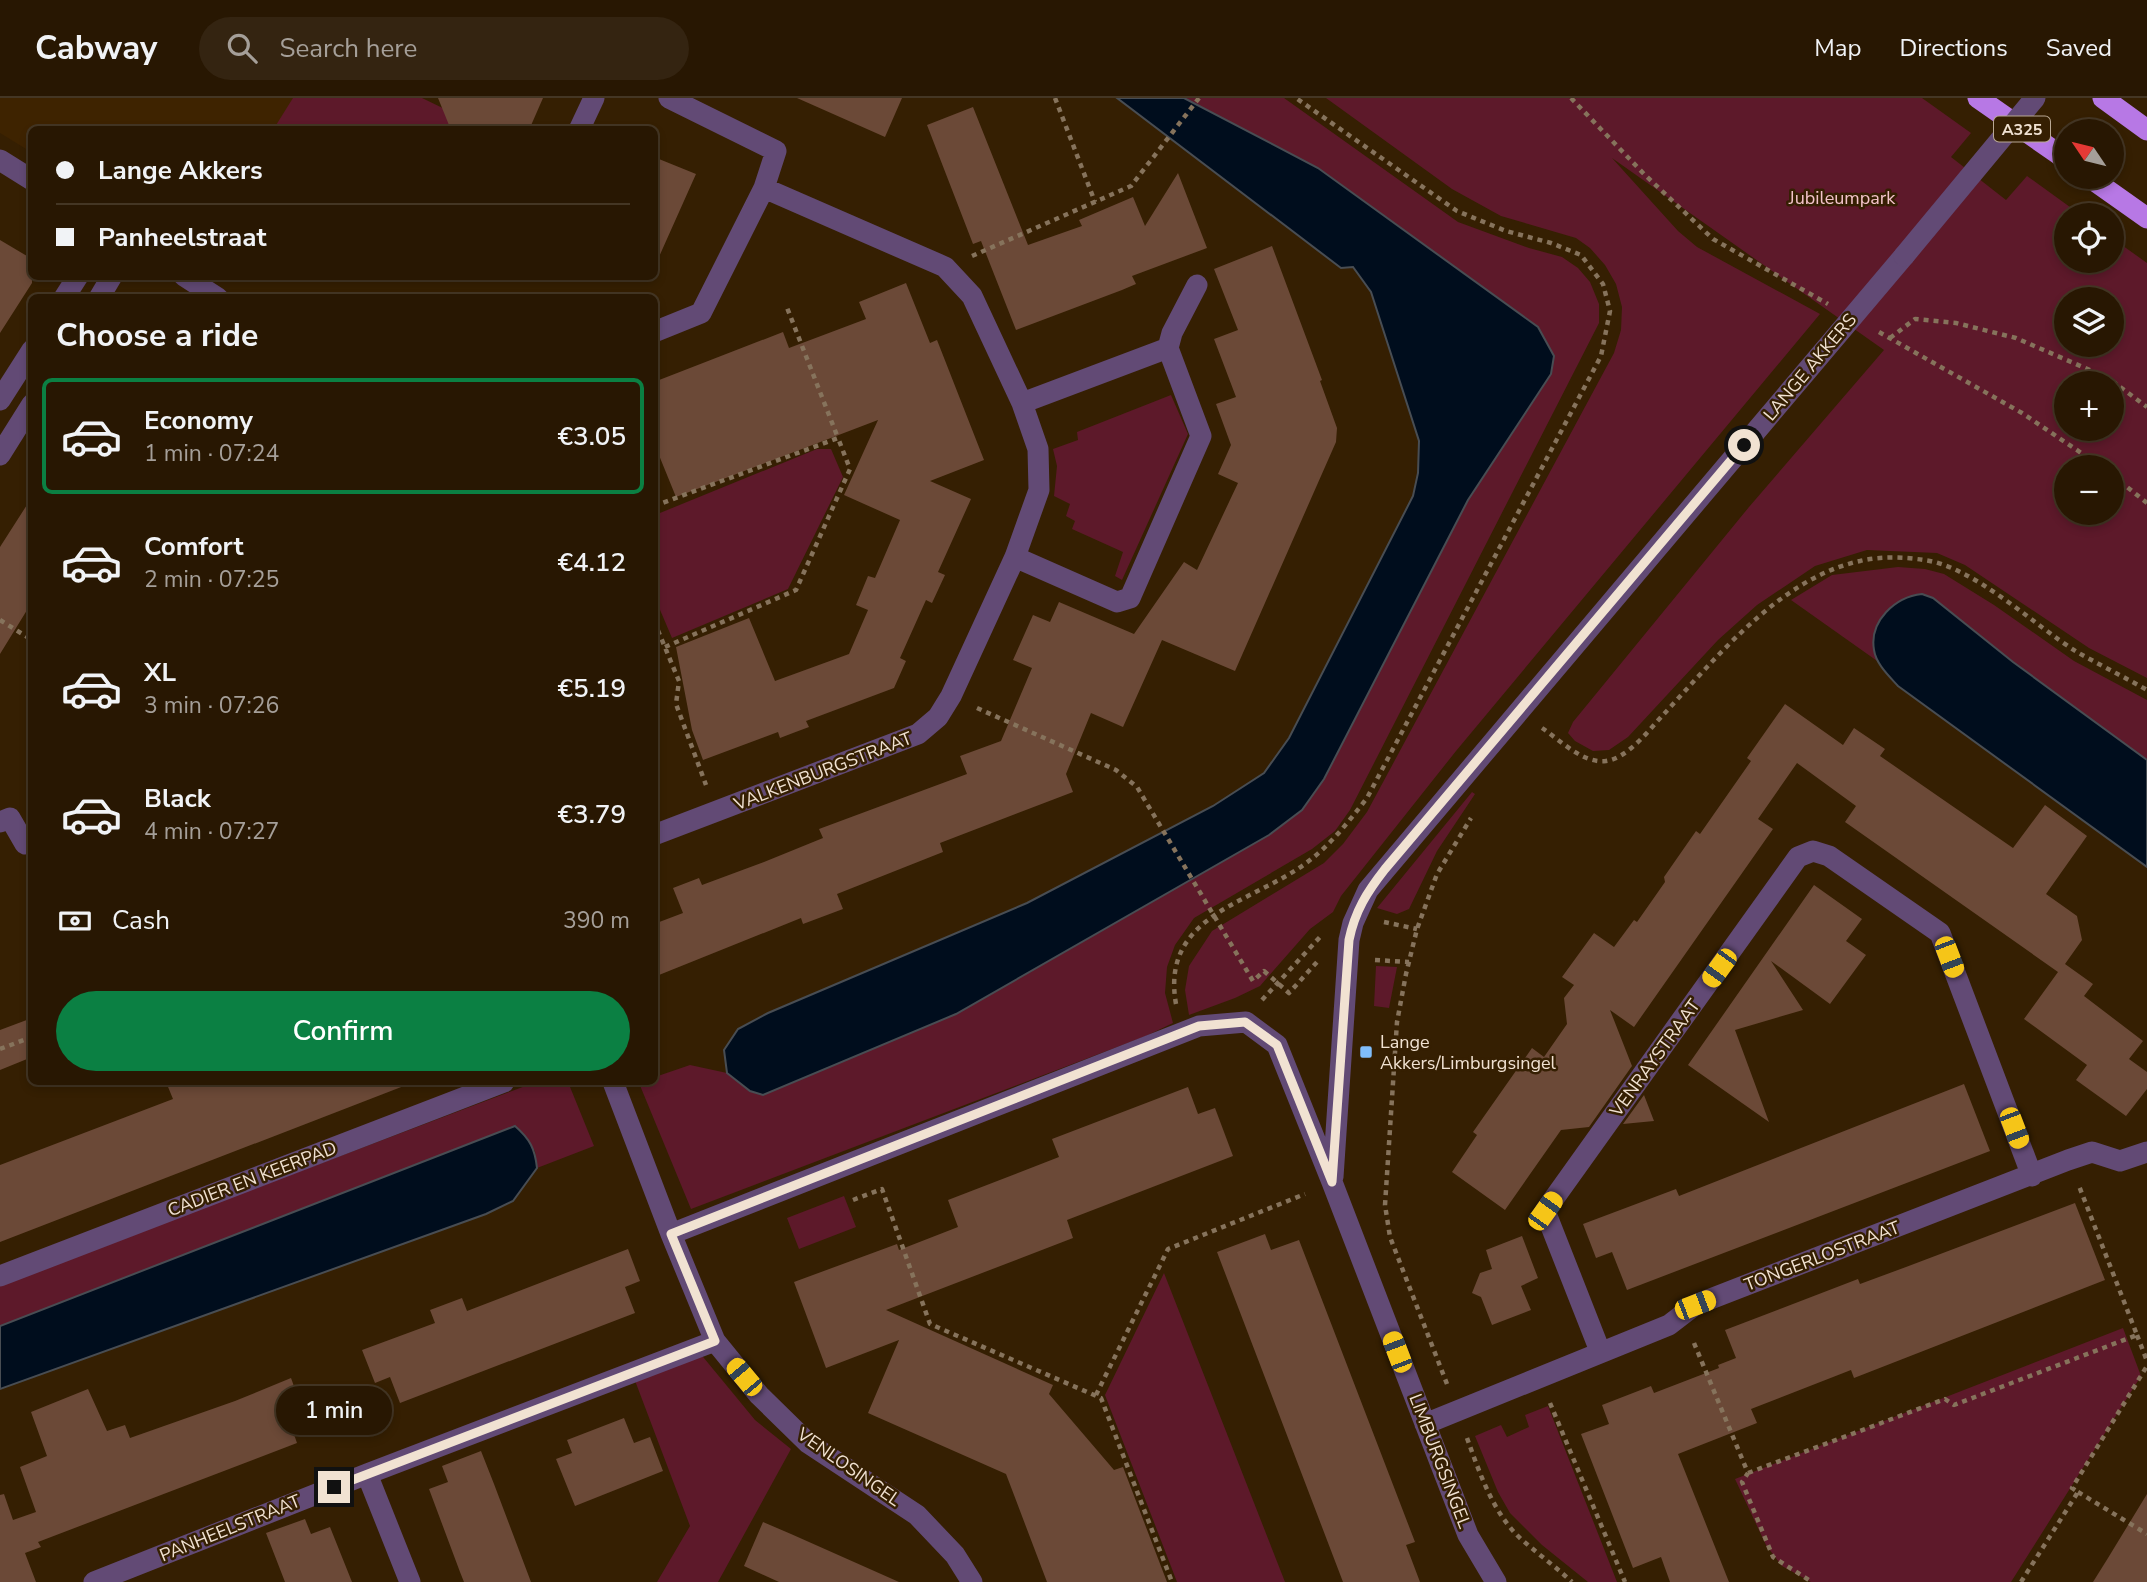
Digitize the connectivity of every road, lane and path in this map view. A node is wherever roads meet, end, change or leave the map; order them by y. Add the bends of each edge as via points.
1 (594, 98) edge
2 (669, 98) edge
3 (1055, 98) edge
4 (1199, 98) edge
5 (1296, 98) edge
6 (1571, 98) edge
7 (1978, 98) edge
8 (2035, 98) edge
9 (2104, 98) edge
10 (581, 126) edge
11 (2147, 130) edge
12 (2054, 151) edge
13 (0, 160) edge
14 (28, 178) edge
15 (764, 188) junction
16 (2106, 189) edge
17 (1095, 202) junction
18 (2147, 218) edge
19 (945, 267) junction
20 (190, 280) edge
21 (1197, 285) dead end
22 (212, 294) edge
23 (786, 305) dead end
24 (1852, 317) junction
25 (658, 330) edge
26 (1890, 338) junction
27 (1168, 348) junction
28 (28, 356) edge
29 (0, 400) edge
30 (1022, 403) junction
31 (2147, 407) edge
32 (28, 410) edge
33 (838, 438) junction
34 (0, 455) edge
35 (2084, 455) edge
36 (2124, 485) edge
37 (2147, 503) edge
38 (658, 505) edge
39 (1015, 557) junction
40 (0, 620) edge
41 (658, 630) edge
42 (28, 638) edge
43 (665, 647) junction
44 (2147, 690) edge
45 (951, 696) junction
46 (1542, 728) dead end
47 (717, 811) junction
48 (0, 822) edge
49 (658, 833) edge
50 (28, 847) edge
51 (1213, 914) junction
52 (1417, 929) dead end
53 (1278, 983) dead end
54 (1184, 1032) junction
55 (28, 1038) edge
56 (0, 1049) edge
57 (496, 1085) edge
58 (614, 1085) edge
59 (2147, 1152) edge
60 (2068, 1160) junction
61 (2032, 1176) junction
62 (1332, 1182) junction
63 (853, 1200) dead end
64 (671, 1234) junction
65 (0, 1276) edge
66 (1682, 1315) junction
67 (2137, 1335) junction
68 (715, 1341) junction
69 (1600, 1351) junction
70 (2147, 1364) edge
71 (1539, 1376) junction
72 (1096, 1395) junction
73 (1457, 1410) junction
74 (1425, 1424) junction
75 (1748, 1473) junction
76 (367, 1474) junction
77 (2078, 1492) junction
78 (2147, 1534) edge
79 (94, 1582) edge
80 (410, 1582) edge
81 (972, 1582) edge
82 (1172, 1582) edge
83 (1496, 1582) edge
84 (1572, 1582) edge
85 (1625, 1582) edge
86 (1812, 1582) edge
87 (2021, 1582) edge

1 - 10 street
2 - 15 street via 776,151
3 - 17 path
4 - 17 path via 1130,186
5 - 51 path via 1457,211 1581,255 1603,284 1610,311 1601,356 1367,798 1333,841 1297,869
6 - 24 path via 1713,239
7 - 12 highway, A325
8 - 24 street, LANGE AKKERS, bridge
9 - 11 highway
13 - 14 street
15 - 19 street, VALKENBURGSTRAAT
15 - 25 street via 701,313
16 - 18 highway
17 - 19 path
19 - 30 street, VALKENBURGSTRAAT via 972,296
20 - 22 street
21 - 27 street
23 - 33 path
24 - 26 path
24 - 62 street, LANGE AKKERS via 1368,890 1349,940
26 - 31 path via 1915,319 1956,323 2016,338 2108,378
26 - 35 path via 2022,413
27 - 30 street
27 - 39 street via 1201,436 1130,598 1117,602
28 - 29 street
30 - 39 street, VALKENBURGSTRAAT via 1038,449 1039,490
32 - 34 street
33 - 38 path
33 - 43 path via 850,469 796,590
36 - 37 path
39 - 45 street, VALKENBURGSTRAAT
40 - 42 path
41 - 43 path
43 - 47 path via 679,681 676,704
44 - 46 path via 2076,651 1948,566 1895,558 1860,561 1825,573 1775,602 1730,642 1633,747 1608,761 1590,760
45 - 47 street, VALKENBURGSTRAAT via 938,717 918,734
45 - 51 path via 1115,770 1137,787
47 - 49 street, VALKENBURGSTRAAT
48 - 50 street via 10,818
51 - 53 path via 1253,981 1264,971
51 - 54 path via 1193,932 1181,954 1173,987
52 - 73 path via 1397,1022 1385,1205 1390,1237
54 - 62 street, LIMBURGSINGEL via 1245,1022 1277,1045
54 - 64 street, LIMBURGSINGEL
55 - 56 path
57 - 65 street, CADIER EN KEERPAD
58 - 64 street, VENLOSINGEL
59 - 60 street, TONGERLOSTRAAT via 2120,1161 2092,1152
60 - 61 street, TONGERLOSTRAAT
60 - 67 path
61 - 66 street, TONGERLOSTRAAT via 1695,1305
61 - 69 street, VENRAYSTRAAT via 1940,933 1829,856 1813,851 1798,857 1545,1211
62 - 72 path via 1168,1250
62 - 74 street, LIMBURGSINGEL
63 - 72 path via 882,1189 930,1324
64 - 68 street, VENLOSINGEL
66 - 69 street, TONGERLOSTRAAT via 1669,1325
66 - 75 path
67 - 70 path
67 - 75 path via 1955,1405 1945,1399
68 - 76 street, PANHEELSTRAAT
68 - 81 street, VENLOSINGEL via 759,1395 808,1443 917,1515 955,1555
69 - 71 street, TONGERLOSTRAAT
70 - 77 path via 2072,1488
71 - 73 street, TONGERLOSTRAAT
71 - 85 path
72 - 82 path via 1101,1398
73 - 74 street, TONGERLOSTRAAT
73 - 84 path via 1499,1512 1520,1538
74 - 83 street, LIMBURGSINGEL via 1468,1535
75 - 86 path via 1742,1482 1773,1557
76 - 79 street, PANHEELSTRAAT
76 - 80 street
77 - 78 path
77 - 87 path

